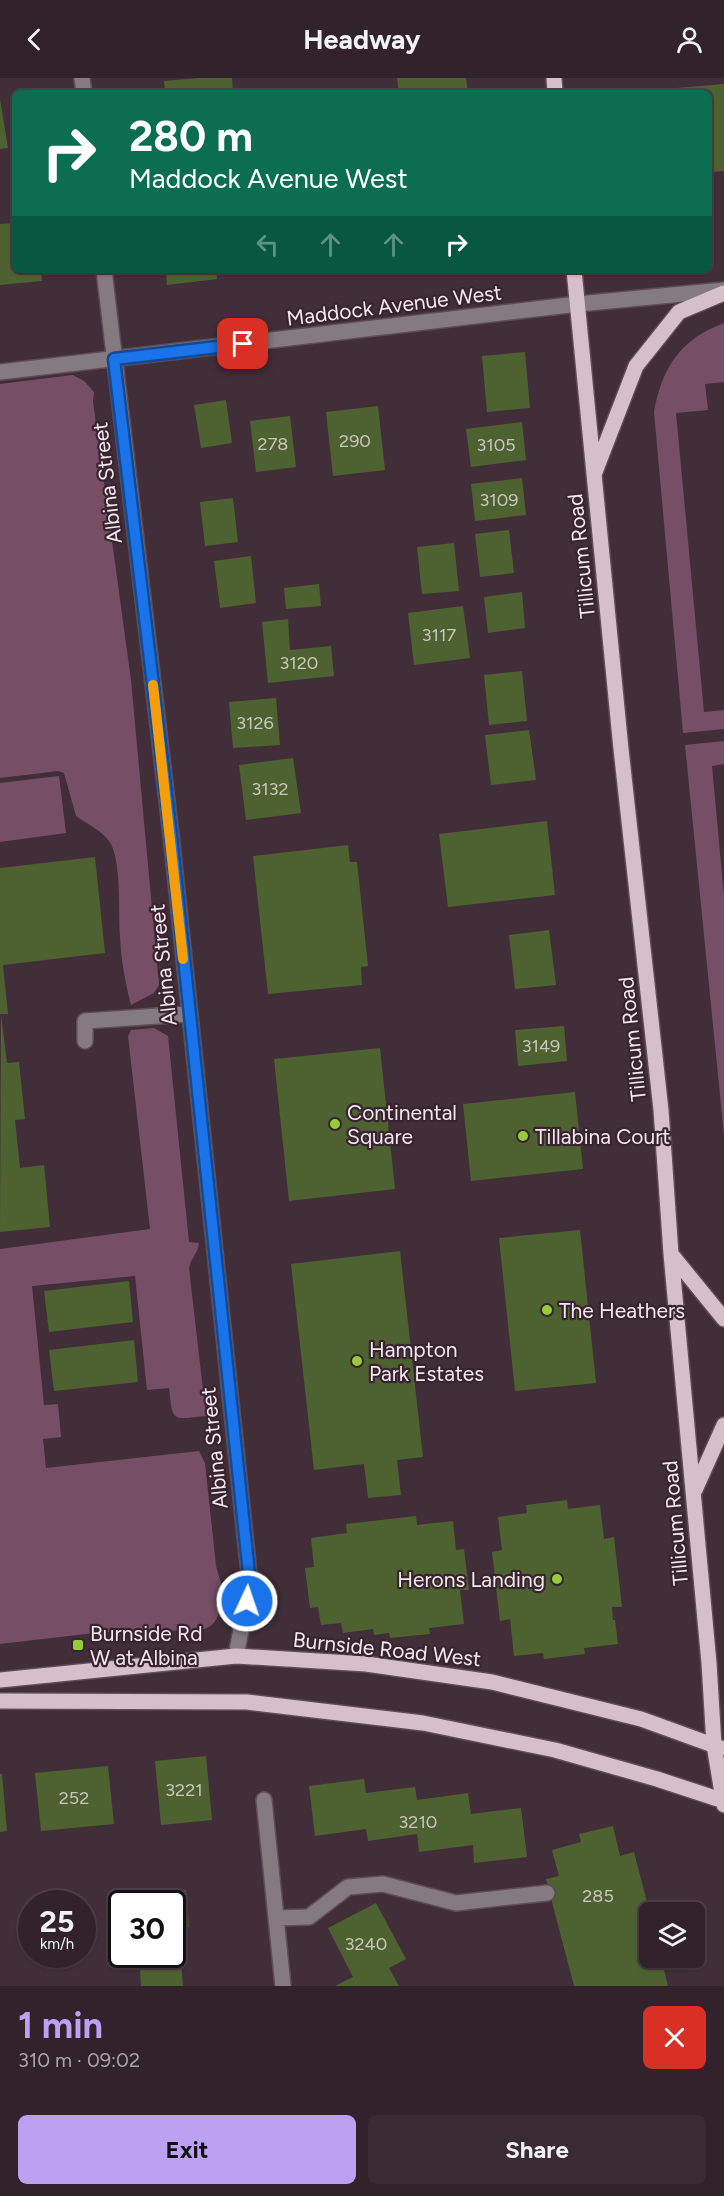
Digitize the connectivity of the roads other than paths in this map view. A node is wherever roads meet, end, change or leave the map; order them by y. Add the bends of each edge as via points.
1 (104, 273) edge
2 (574, 273) edge
3 (724, 291) edge
4 (578, 304) junction
5 (114, 359) junction
6 (0, 372) edge
7 (594, 474) junction
8 (188, 1014) junction
9 (85, 1041) dead end
10 (671, 1254) junction
11 (724, 1319) edge
12 (724, 1425) edge
13 (693, 1493) junction
14 (236, 1656) junction
15 (0, 1680) edge
16 (0, 1701) edge
17 (719, 1747) edge
18 (264, 1800) dead end
19 (724, 1803) edge
20 (547, 1893) dead end
21 (276, 1918) junction
22 (283, 1986) edge

1 - 5 street, Albina Street
2 - 4 main road, Tillicum Road
3 - 4 street, Maddock Avenue West
3 - 7 main road via 679,312 636,366
4 - 5 street, Maddock Avenue West
4 - 7 main road, Tillicum Road
5 - 6 street, Maddock Avenue West
5 - 8 street, Albina Street via 171,835
7 - 10 main road, Tillicum Road via 661,1110
8 - 9 street via 85,1021
8 - 14 street, Albina Street via 250,1583
10 - 11 main road
10 - 13 main road, Tillicum Road
12 - 13 main road
13 - 17 main road, Tillicum Road
14 - 15 main road, Burnside Road West
14 - 17 main road, Burnside Road West via 366,1664 492,1682 641,1719
16 - 19 main road via 247,1702 423,1723 555,1750
17 - 19 main road, Tillicum Road
18 - 21 street
20 - 21 street via 456,1903 383,1884 348,1887 309,1917
21 - 22 street

